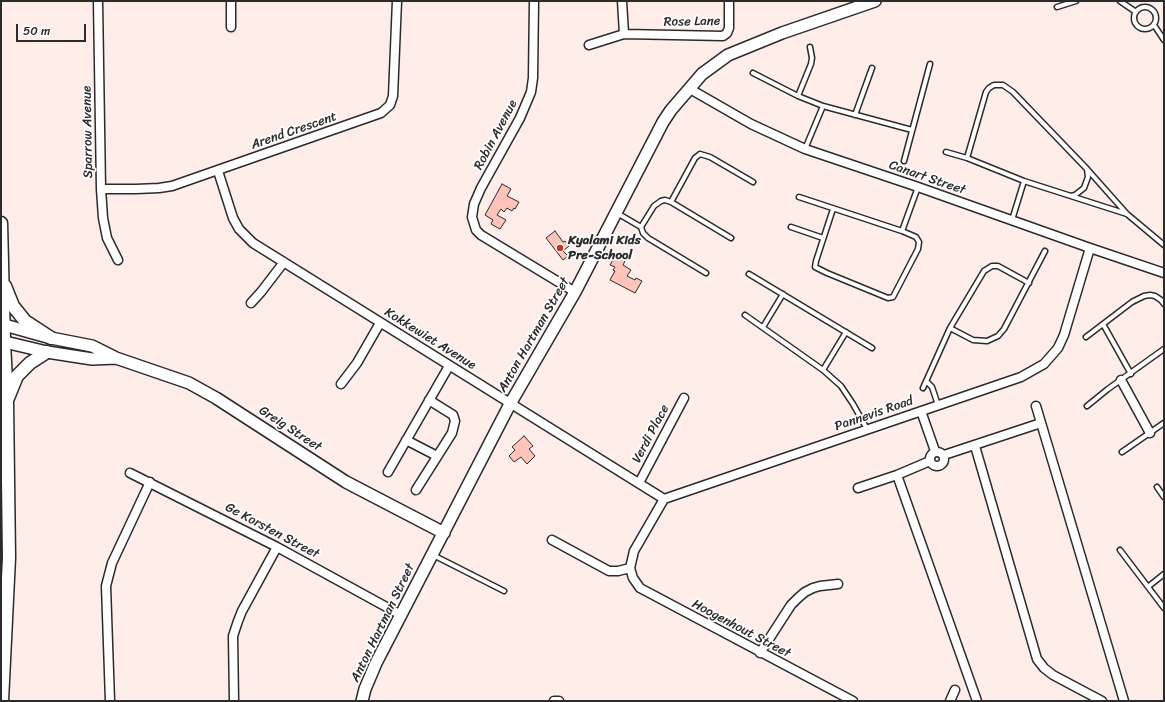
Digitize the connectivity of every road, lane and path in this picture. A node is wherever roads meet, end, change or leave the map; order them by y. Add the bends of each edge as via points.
1 (98, 1) edge
2 (231, 1) edge
3 (397, 1) edge
4 (534, 1) edge
5 (622, 1) edge
6 (729, 1) edge
7 (875, 1) edge
8 (1076, 1) edge
9 (1120, 1) edge
10 (1057, 7) dead end
11 (1136, 12) junction
12 (1154, 25) junction
13 (231, 27) dead end
14 (624, 34) junction
15 (1164, 40) edge
16 (589, 45) dead end
17 (810, 47) dead end
18 (930, 64) dead end
19 (872, 68) dead end
20 (753, 73) dead end
21 (690, 89) junction
22 (798, 96) junction
23 (823, 106) junction
24 (855, 115) junction
25 (912, 130) junction
26 (805, 149) junction
27 (946, 152) dead end
28 (967, 158) junction
29 (904, 161) dead end
30 (1087, 169) junction
31 (218, 171) junction
32 (1024, 181) junction
33 (753, 182) dead end
34 (918, 187) junction
35 (101, 189) junction
36 (1071, 196) junction
37 (799, 197) dead end
38 (671, 202) junction
39 (833, 209) junction
40 (616, 213) junction
41 (1127, 214) junction
42 (1012, 220) junction
43 (1, 223) edge
44 (641, 226) junction
45 (791, 228) dead end
46 (902, 231) junction
47 (731, 238) dead end
48 (823, 238) junction
49 (1164, 245) edge
50 (1090, 248) junction
51 (1045, 251) dead end
52 (118, 260) dead end
53 (284, 262) junction
54 (706, 273) dead end
55 (1164, 273) edge
56 (749, 274) dead end
57 (2, 277) edge
58 (1029, 283) junction
59 (575, 292) junction
60 (783, 294) junction
61 (251, 303) dead end
62 (1164, 304) edge
63 (745, 315) dead end
64 (380, 323) junction
65 (2, 324) edge
66 (1103, 324) junction
67 (763, 327) junction
68 (950, 328) junction
69 (846, 332) junction
70 (1086, 337) dead end
71 (51, 338) junction
72 (2, 342) edge
73 (872, 348) dead end
74 (1164, 350) edge
75 (47, 352) junction
76 (116, 358) junction
77 (449, 366) junction
78 (823, 370) junction
79 (1131, 374) junction
80 (1121, 380) junction
81 (927, 382) junction
82 (341, 384) dead end
83 (923, 388) dead end
84 (684, 398) dead end
85 (429, 400) junction
86 (6, 402) junction
87 (510, 404) junction
88 (938, 405) junction
89 (1036, 406) dead end
90 (1087, 406) dead end
91 (921, 411) junction
92 (1041, 423) junction
93 (1164, 423) edge
94 (867, 429) junction
95 (1150, 433) junction
96 (406, 440) junction
97 (975, 446) junction
98 (935, 451) junction
99 (1122, 452) dead end
100 (944, 455) junction
101 (437, 456) junction
102 (930, 460) junction
103 (130, 472) dead end
104 (388, 472) dead end
105 (897, 474) junction
106 (150, 482) junction
107 (639, 483) junction
108 (858, 488) dead end
109 (1157, 488) dead end
110 (416, 490) dead end
111 (1164, 497) edge
112 (664, 499) junction
113 (444, 533) junction
114 (552, 540) dead end
115 (277, 547) junction
116 (1120, 550) dead end
117 (432, 555) junction
118 (630, 568) junction
119 (1164, 574) edge
120 (838, 584) dead end
121 (1149, 586) junction
122 (504, 591) dead end
123 (1164, 608) edge
124 (401, 615) junction
125 (760, 653) junction
126 (955, 690) dead end
127 (2, 701) edge
128 (110, 701) edge
129 (234, 701) edge
130 (362, 701) edge
131 (554, 701) edge
132 (559, 701) edge
133 (853, 701) edge
134 (950, 701) edge
135 (977, 701) edge
136 (1102, 701) edge
137 (1124, 701) edge

1 - 35 street, Sparrow Avenue
2 - 13 street
3 - 31 street, Arend Crescent via 393,96 385,110
4 - 59 street, Robin Avenue via 531,92 520,118 478,194 472,212 473,223 481,235
5 - 14 street
6 - 14 street, Rose Lane via 729,28 723,36
7 - 21 street, Anton Hartman Street via 782,33 728,55 702,74
8 - 10 lane
9 - 11 lane
11 - 12 lane via 1143,7 1151,10 1156,17
11 - 12 lane via 1134,20 1138,28 1146,30
12 - 15 lane
14 - 16 street, Rose Lane
17 - 22 lane via 811,64
18 - 25 lane
19 - 24 lane
20 - 22 lane
21 - 26 street, Canart Street via 750,124
21 - 40 street, Anton Hartman Street via 663,122
22 - 23 lane
23 - 24 lane
23 - 26 lane
24 - 25 lane
25 - 29 lane
26 - 34 street, Canart Street
27 - 28 lane
28 - 30 lane via 986,92 999,84 1013,92
28 - 32 lane
30 - 36 lane via 1088,177 1084,188
30 - 41 lane
31 - 35 street, Arend Crescent via 159,188
31 - 53 street, Kokkewiet Avenue via 239,229 253,243
32 - 36 lane
32 - 42 lane
33 - 38 lane via 710,157 700,154 695,158
34 - 42 street, Canart Street
34 - 46 lane
35 - 52 street, Sparrow Avenue via 105,231
36 - 41 lane
37 - 39 lane
38 - 44 lane via 665,200 657,203
38 - 47 lane
39 - 46 lane
39 - 48 lane
40 - 44 lane
40 - 59 street, Anton Hartman Street
41 - 49 lane
42 - 50 street, Canart Street
43 - 57 main road
44 - 54 lane via 648,238
45 - 48 lane
46 - 48 lane via 916,238 919,245 891,299 817,269 816,261
50 - 55 street, Canart Street
50 - 88 street, Pannevis Road via 1064,335 1058,348 1044,364 1021,377
51 - 58 lane
53 - 61 street
53 - 64 street, Kokkewiet Avenue
56 - 60 lane
57 - 65 main road
57 - 71 main road via 13,306 25,321
58 - 68 lane via 998,336 987,341 973,340
58 - 68 lane via 998,266 988,268
59 - 87 street, Anton Hartman Street
60 - 67 lane
60 - 69 lane
62 - 66 lane via 1155,296 1144,296
63 - 67 lane
64 - 77 street, Kokkewiet Avenue
64 - 82 street
65 - 71 street, Greig Street
65 - 72 main road
66 - 70 lane
66 - 79 lane
67 - 78 lane
68 - 81 lane
69 - 73 lane
69 - 78 lane
71 - 76 street, Greig Street via 92,346
72 - 75 street, Greig Street
72 - 86 main road
74 - 79 lane
75 - 76 street, Greig Street via 92,359
75 - 86 main road via 30,363 17,376
76 - 113 street, Greig Street via 202,390 346,482
77 - 85 street
77 - 87 street, Kokkewiet Avenue
78 - 94 lane via 847,394
79 - 80 lane
80 - 90 lane
80 - 95 street
81 - 83 lane
81 - 88 lane via 932,387
84 - 107 street, Verdi Place
85 - 96 street
85 - 101 street via 455,418 452,433
86 - 127 main road via 8,558
87 - 107 street, Kokkewiet Avenue
87 - 113 street, Anton Hartman Street
88 - 91 street, Pannevis Road
89 - 92 street
91 - 94 street, Pannevis Road
91 - 98 street
92 - 97 street
92 - 137 street
93 - 95 lane
94 - 112 street, Pannevis Road
95 - 99 lane
96 - 101 street
96 - 104 street
97 - 100 street
97 - 136 street via 1037,659 1053,675
98 - 100 street
98 - 102 street
100 - 102 street via 944,462 939,466 933,465
101 - 110 street
102 - 105 street
103 - 106 street, Ge Korsten Street
105 - 108 street
105 - 135 street
106 - 115 street, Ge Korsten Street
106 - 128 street via 112,563 107,580
107 - 112 street, Kokkewiet Avenue
109 - 111 lane
112 - 118 street via 634,551
113 - 117 street, Anton Hartman Street
114 - 118 street via 609,571
115 - 124 street, Ge Korsten Street
115 - 129 street via 242,611 233,636
116 - 121 lane
117 - 122 lane
117 - 124 street, Anton Hartman Street
118 - 125 street, Hoogenhout Street via 640,588
119 - 121 lane
120 - 125 street via 813,588 798,598
121 - 123 lane
124 - 130 street, Anton Hartman Street via 369,678
125 - 133 street, Hoogenhout Street
126 - 134 street
131 - 132 street

